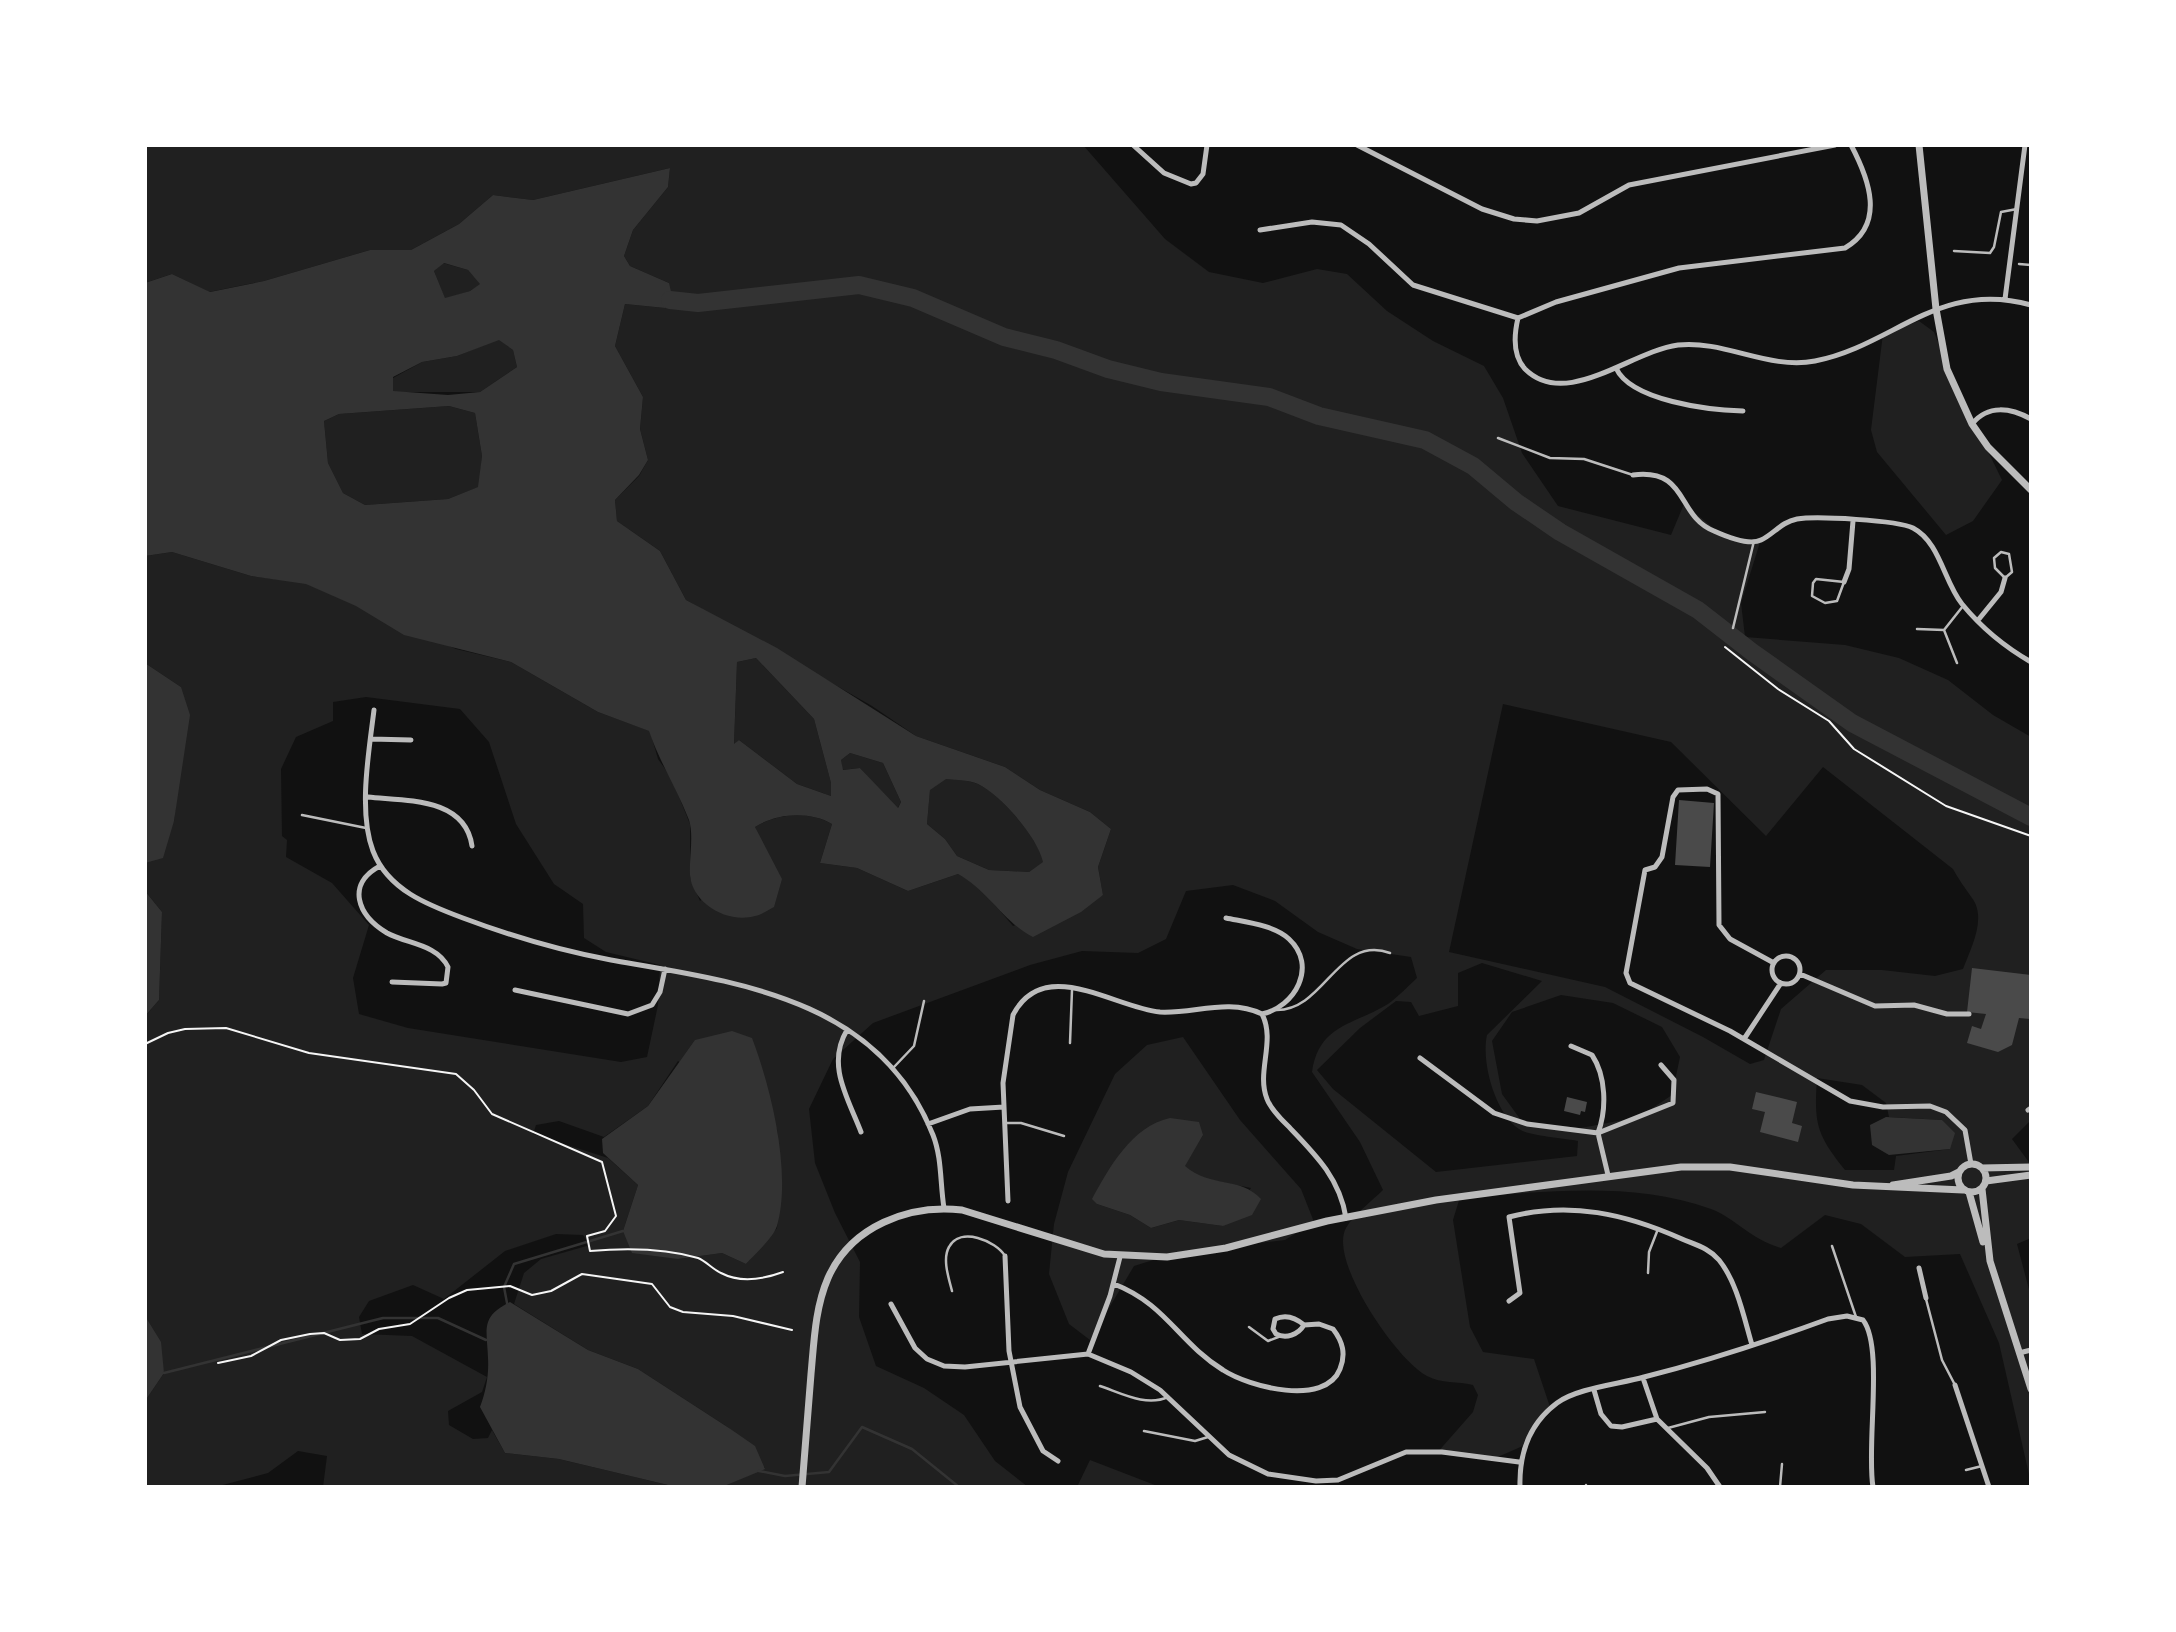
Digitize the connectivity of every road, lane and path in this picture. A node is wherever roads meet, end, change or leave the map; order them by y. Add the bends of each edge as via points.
1 (1133, 145) edge
2 (1207, 145) edge
3 (1357, 145) edge
4 (1835, 145) edge
5 (1852, 145) edge
6 (1919, 145) edge
7 (2025, 145) edge
8 (2017, 209) junction
9 (1261, 230) dead end
10 (1954, 251) dead end
11 (2019, 264) dead end
12 (2031, 265) edge
13 (2005, 299) junction
14 (2031, 305) edge
15 (1936, 309) junction
16 (1518, 318) junction
17 (1615, 368) junction
18 (1742, 411) dead end
19 (2031, 419) edge
20 (1972, 424) junction
21 (1497, 438) dead end
22 (1633, 475) joint
23 (2031, 490) edge
24 (1853, 521) junction
25 (1754, 541) junction
26 (2005, 578) junction
27 (1844, 582) junction
28 (1963, 606) junction
29 (1979, 619) junction
30 (1733, 628) dead end
31 (1917, 629) dead end
32 (1944, 630) junction
33 (1725, 647) dead end
34 (2031, 662) edge
35 (1957, 663) dead end
36 (374, 710) dead end
37 (371, 739) junction
38 (411, 740) dead end
39 (368, 797) junction
40 (302, 815) dead end
41 (366, 828) junction
42 (2031, 836) edge
43 (472, 846) dead end
44 (380, 866) junction
45 (1226, 918) dead end
46 (1390, 953) dead end
47 (1774, 963) junction
48 (665, 968) junction
49 (1800, 974) junction
50 (392, 982) dead end
51 (1781, 983) junction
52 (1072, 987) junction
53 (515, 990) dead end
54 (923, 1001) dead end
55 (1276, 1010) junction
56 (1262, 1014) junction
57 (1969, 1014) dead end
58 (847, 1030) junction
59 (1744, 1039) junction
60 (1070, 1043) dead end
61 (145, 1044) edge
62 (1571, 1046) dead end
63 (1420, 1058) dead end
64 (1661, 1065) dead end
65 (894, 1067) junction
66 (1004, 1107) junction
67 (1006, 1122) junction
68 (928, 1124) junction
69 (861, 1132) dead end
70 (1598, 1133) junction
71 (1064, 1136) dead end
72 (1971, 1164) junction
73 (2031, 1167) edge
74 (1982, 1168) junction
75 (1959, 1171) junction
76 (1608, 1175) junction
77 (2031, 1175) edge
78 (1984, 1185) junction
79 (1875, 1186) junction
80 (1966, 1191) junction
81 (1008, 1201) dead end
82 (944, 1208) junction
83 (1346, 1217) junction
84 (1658, 1229) junction
85 (1832, 1246) dead end
86 (1988, 1254) junction
87 (1005, 1256) joint
88 (1120, 1257) junction
89 (1919, 1268) dead end
90 (783, 1272) dead end
91 (1648, 1273) dead end
92 (1114, 1284) junction
93 (952, 1291) dead end
94 (1926, 1298) joint
95 (1509, 1301) dead end
96 (891, 1304) dead end
97 (1856, 1317) junction
98 (1304, 1325) junction
99 (1249, 1327) dead end
100 (792, 1330) dead end
101 (1280, 1336) junction
102 (1752, 1345) junction
103 (2031, 1350) edge
104 (2019, 1353) junction
105 (1088, 1354) junction
106 (1011, 1362) junction
107 (218, 1363) dead end
108 (1643, 1378) junction
109 (1955, 1385) joint
110 (1100, 1387) dead end
111 (2031, 1389) edge
112 (1594, 1390) junction
113 (1168, 1398) junction
114 (1765, 1412) dead end
115 (1657, 1419) junction
116 (1665, 1428) junction
117 (1144, 1431) dead end
118 (1208, 1437) junction
119 (1058, 1461) dead end
120 (1519, 1462) junction
121 (1782, 1464) dead end
122 (1982, 1466) junction
123 (1966, 1470) dead end
124 (1352, 1476) junction
125 (802, 1487) edge
126 (1354, 1487) edge
127 (1520, 1487) edge
128 (1720, 1487) edge
129 (1780, 1487) edge
130 (1873, 1487) edge
131 (1989, 1487) edge

1 - 2 street via 1164,173 1191,184 1203,174
3 - 4 street via 1482,209 1536,220 1579,213 1629,185
5 - 16 street via 1867,184 1871,211 1864,233 1845,248 1679,268 1556,302
6 - 15 street
7 - 8 street
8 - 10 lane via 2001,212 1990,253
8 - 13 street
9 - 16 street via 1312,222 1340,225 1369,244 1413,285
11 - 12 lane
13 - 14 street
13 - 15 street
15 - 17 street via 1816,361 1784,363 1694,344 1650,351
15 - 20 street via 1947,369
16 - 17 street via 1517,354 1522,365 1539,379 1560,385
17 - 18 street via 1622,380 1640,391
19 - 20 street via 2000,409 1983,414
20 - 23 street
21 - 22 lane via 1550,458 1584,459
22 - 25 street via 1668,480 1705,527
24 - 25 street via 1795,520
24 - 27 street
24 - 28 street via 1916,529
25 - 30 lane
26 - 26 lane via 2012,572 2012,559 2001,552 1994,563
26 - 29 street via 2001,593
27 - 27 lane via 1841,595 1832,603 1812,596 1816,579
28 - 29 street
28 - 32 lane
29 - 34 street via 1998,640
31 - 32 lane
32 - 35 lane
33 - 42 path via 1770,683 1829,720 1854,749 1946,806
36 - 37 street
37 - 38 street
37 - 39 street
39 - 41 street
39 - 43 street via 438,806 464,825
40 - 41 lane
41 - 44 street
44 - 48 street via 421,902 476,923 562,950
44 - 50 street via 359,884 363,908 380,928 437,953 448,967 446,983
45 - 55 street via 1272,929 1295,946 1302,962 1301,979 1293,997
46 - 55 lane via 1377,948 1361,952 1308,998
47 - 49 street via 1781,957 1794,958
47 - 51 street via 1774,977
47 - 59 street via 1730,939 1719,925 1718,794 1707,789 1678,790 1662,857 1655,867 1645,870 1626,973 1634,986
48 - 53 street via 652,1005 628,1014
48 - 58 street via 737,982 815,1010
49 - 51 street via 1794,982
49 - 57 street via 1875,1006
51 - 59 street
52 - 56 street via 1097,991 1146,1010 1232,1007
52 - 60 lane
52 - 66 street via 1037,992 1018,1006 1006,1043
54 - 65 lane via 914,1046
55 - 56 street
56 - 83 street via 1269,1104 1328,1170 1341,1193
58 - 65 street
58 - 69 street via 838,1050 838,1069
59 - 72 street via 1854,1102 1946,1111 1965,1130
61 - 90 path via 176,1031 226,1028 309,1054 456,1074 492,1114 602,1162 616,1216 605,1231 587,1236 590,1251 622,1248 676,1254 701,1259 722,1274 762,1280
62 - 70 street via 1592,1055 1601,1073
63 - 70 street via 1494,1113 1527,1124
64 - 70 street via 1674,1080 1672,1102
65 - 68 street
66 - 67 street
66 - 68 street via 970,1109
67 - 71 lane
67 - 81 street
68 - 82 street via 938,1154
70 - 76 street
72 - 74 street
72 - 75 street
73 - 74 street
74 - 78 street
75 - 79 street via 1951,1177
75 - 80 street via 1958,1180
76 - 79 street via 1720,1166
76 - 83 street
77 - 78 street
78 - 80 street
78 - 86 street
79 - 80 street
80 - 86 street
82 - 88 street via 980,1214 1082,1249
82 - 125 street via 913,1211 882,1223 856,1240 834,1266 817,1320
83 - 88 street via 1207,1251
84 - 91 lane via 1649,1252
84 - 95 street via 1603,1212 1509,1217 1520,1293
84 - 102 street via 1698,1245 1718,1259 1730,1279
85 - 97 lane
86 - 104 street
87 - 93 lane via 991,1242 969,1237 956,1240 947,1258
87 - 106 street
88 - 92 street
89 - 94 street
92 - 98 street via 1150,1302 1195,1349 1224,1371 1269,1387 1314,1390 1339,1373 1344,1354 1339,1336 1325,1325
92 - 105 street
94 - 109 lane via 1936,1341
96 - 106 street via 915,1348 934,1363 965,1367
97 - 102 street via 1828,1319
97 - 130 street via 1869,1328 1871,1337
98 - 101 street via 1295,1334
98 - 101 street via 1292,1318 1275,1319 1273,1329
99 - 101 lane via 1268,1341
100 - 107 path via 733,1316 683,1312 670,1307 652,1284 582,1274 551,1291 532,1295 503,1286 467,1290 410,1324 379,1329 360,1339 310,1334
102 - 108 street
103 - 104 street
104 - 111 street
105 - 106 street
105 - 113 street via 1143,1378
106 - 119 street via 1027,1423 1043,1451
108 - 112 street
108 - 115 street
109 - 122 street
110 - 113 lane via 1138,1399
112 - 115 street via 1609,1424 1622,1427
112 - 120 street via 1566,1398 1550,1409 1530,1435
113 - 118 street
114 - 116 lane via 1709,1417
115 - 116 street
116 - 128 street
117 - 118 lane via 1195,1441
118 - 124 street via 1229,1455 1268,1474 1316,1481
120 - 124 street via 1406,1452
120 - 127 street
121 - 129 lane
122 - 123 lane
122 - 131 street
124 - 126 street

